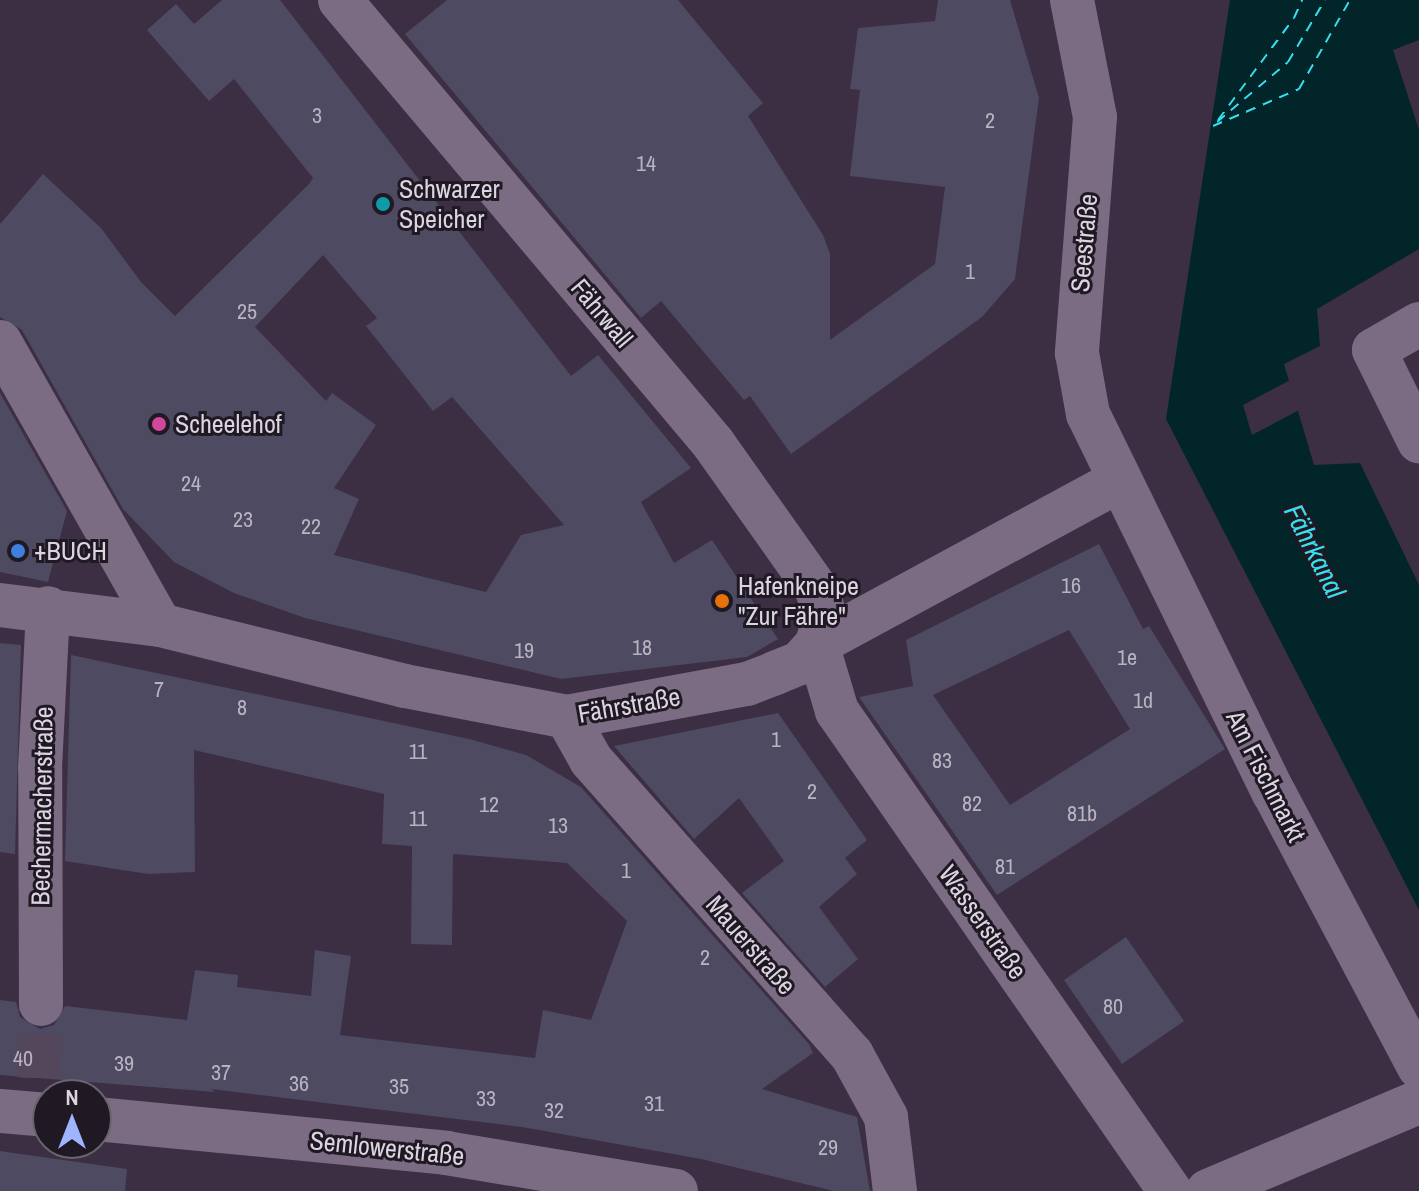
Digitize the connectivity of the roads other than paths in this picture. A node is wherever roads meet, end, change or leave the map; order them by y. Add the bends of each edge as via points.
1 (340, 0) edge
2 (1072, 0) edge
3 (1419, 324) edge
4 (0, 342) edge
5 (1419, 441) edge
6 (1119, 481) junction
7 (0, 605) edge
8 (48, 608) junction
9 (160, 625) junction
10 (817, 644) junction
11 (567, 717) junction
12 (41, 1004) tunnel mouth
13 (1419, 1067) edge
14 (1419, 1102) edge
15 (112, 1121) edge
16 (676, 1191) edge
17 (895, 1191) edge
18 (1170, 1191) edge
19 (1208, 1191) edge

1 - 10 street, Fährwall via 713,443 817,590 825,617
2 - 6 street, Seestraße via 1095,117 1077,353 1088,414
3 - 5 street via 1374,350
4 - 9 street
6 - 10 street, Fährstraße
6 - 13 street, Am Fischmarkt via 1274,793
7 - 8 street, Fährstraße
8 - 9 street, Fährstraße
8 - 12 street, Bechermacherstraße via 40,768
9 - 11 street, Fährstraße via 405,686
10 - 11 street, Fährstraße via 800,663 747,684
10 - 18 street, Wasserstraße via 837,711
11 - 17 street, Mauerstraße via 591,760 852,1055 886,1117
14 - 19 street
15 - 16 street, Semlowerstraße via 446,1153

